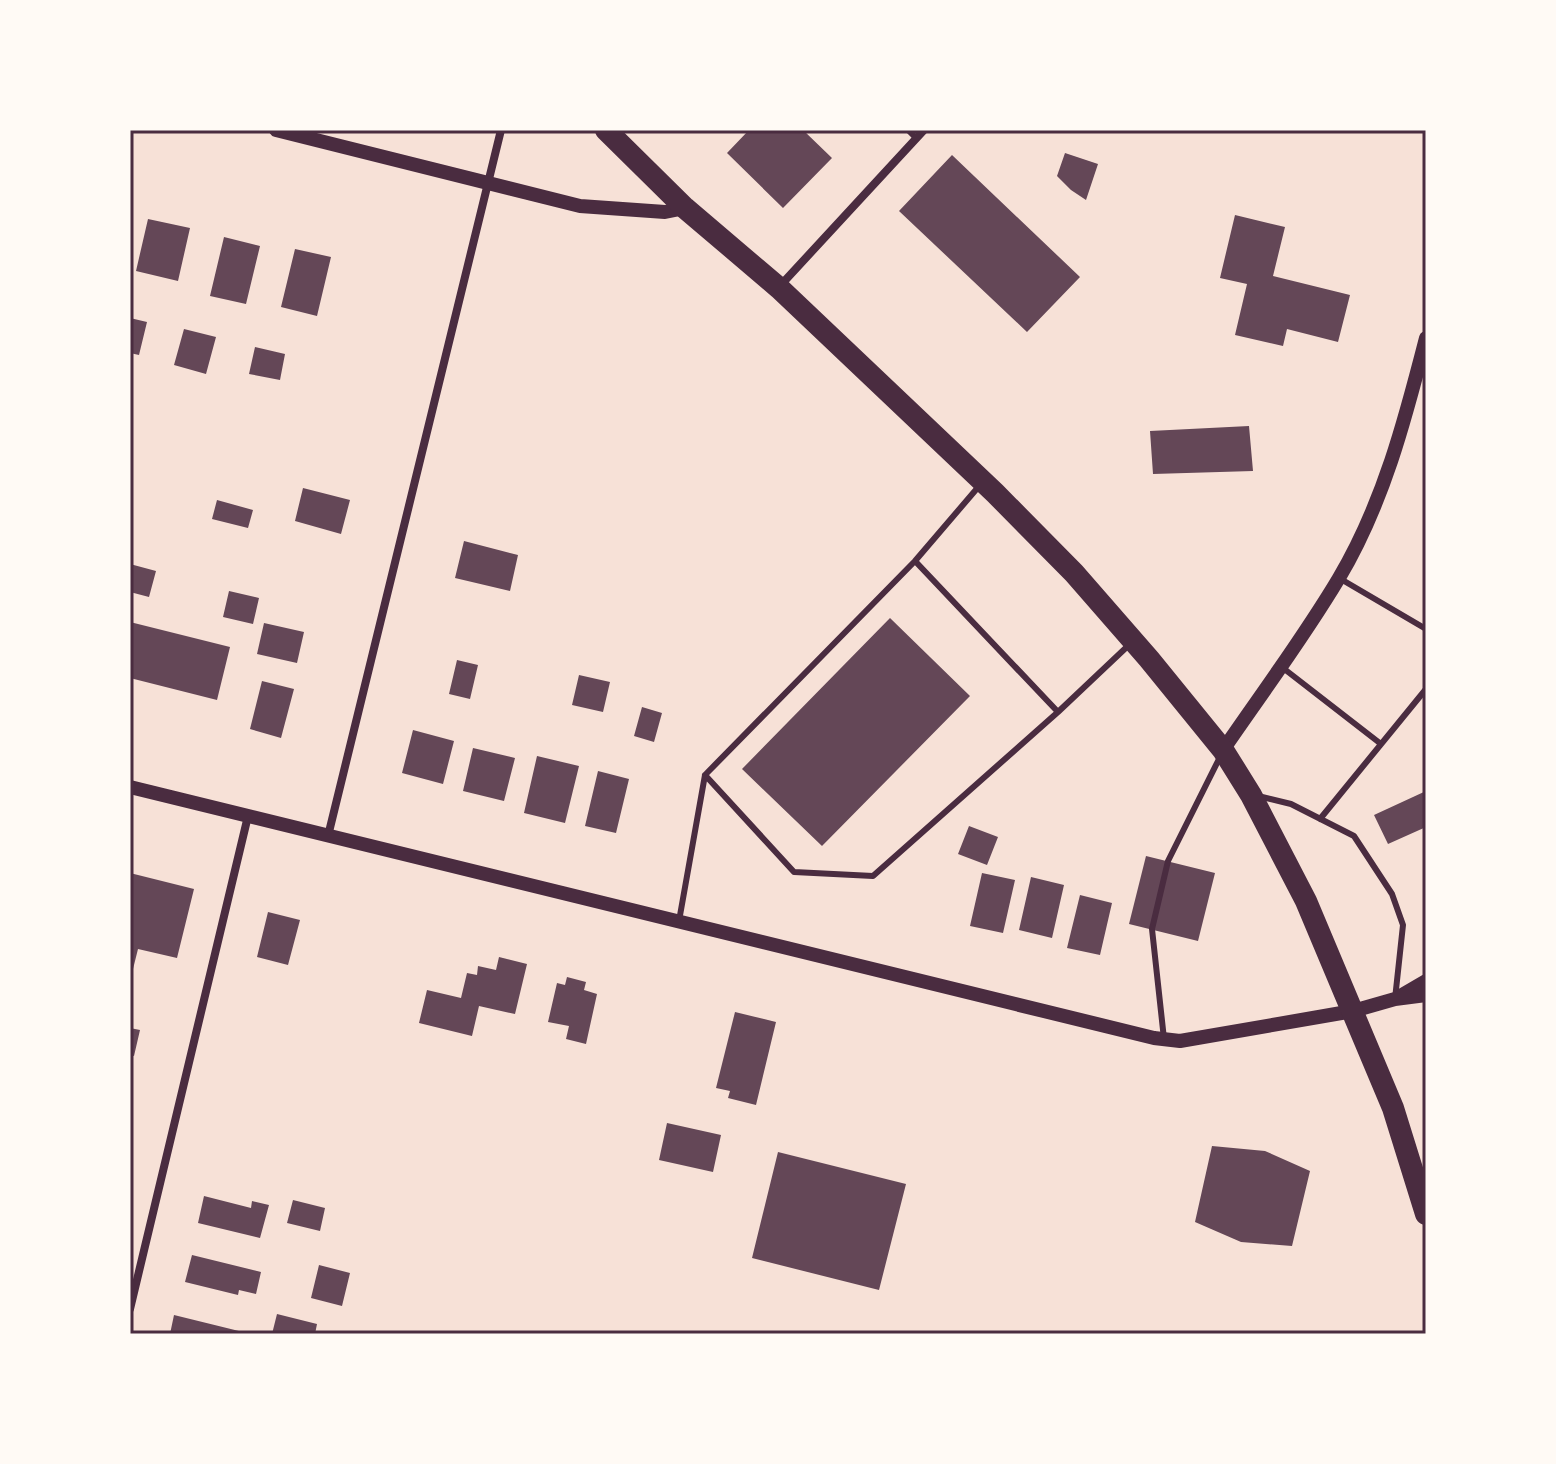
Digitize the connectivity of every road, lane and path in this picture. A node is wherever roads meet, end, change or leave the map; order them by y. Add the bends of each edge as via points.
1 (276, 130) edge
2 (501, 130) edge
3 (908, 130) edge
4 (924, 130) edge
5 (617, 136) edge
6 (916, 138) junction
7 (489, 183) junction
8 (685, 208) junction
9 (779, 288) junction
10 (1426, 338) edge
11 (982, 482) junction
12 (915, 561) junction
13 (1339, 578) junction
14 (1426, 629) edge
15 (1133, 641) junction
16 (1280, 665) junction
17 (1426, 689) edge
18 (1058, 712) junction
19 (1381, 744) junction
20 (1223, 750) junction
21 (705, 775) junction
22 (130, 787) edge
23 (1251, 795) junction
24 (248, 816) junction
25 (1320, 819) junction
26 (328, 836) junction
27 (679, 921) junction
28 (1426, 981) edge
29 (1426, 995) edge
30 (1395, 999) junction
31 (1353, 1011) junction
32 (1164, 1039) junction
33 (1426, 1214) edge
34 (130, 1309) edge

1 - 7 street
2 - 7 street
3 - 6 lane
4 - 6 street
5 - 8 highway
6 - 9 street
7 - 8 street via 580,206 633,212
7 - 26 street
8 - 9 highway
9 - 11 highway
10 - 13 street via 1385,480
11 - 12 lane
11 - 15 highway via 1074,573
12 - 18 lane
12 - 21 lane
13 - 14 lane
13 - 16 street
15 - 18 lane
15 - 20 highway
16 - 19 lane
16 - 20 street
17 - 19 lane
18 - 21 lane via 873,876 794,872
19 - 25 lane
20 - 23 highway
20 - 32 lane via 1168,861 1152,929
21 - 27 lane
22 - 24 street
23 - 25 lane via 1291,804
23 - 31 highway via 1306,901
24 - 26 street
24 - 34 street
25 - 30 lane via 1354,836 1392,894 1403,925
26 - 27 street
27 - 32 street
28 - 30 street
29 - 30 street
30 - 31 street
31 - 32 street via 1180,1041
31 - 33 highway via 1393,1108

